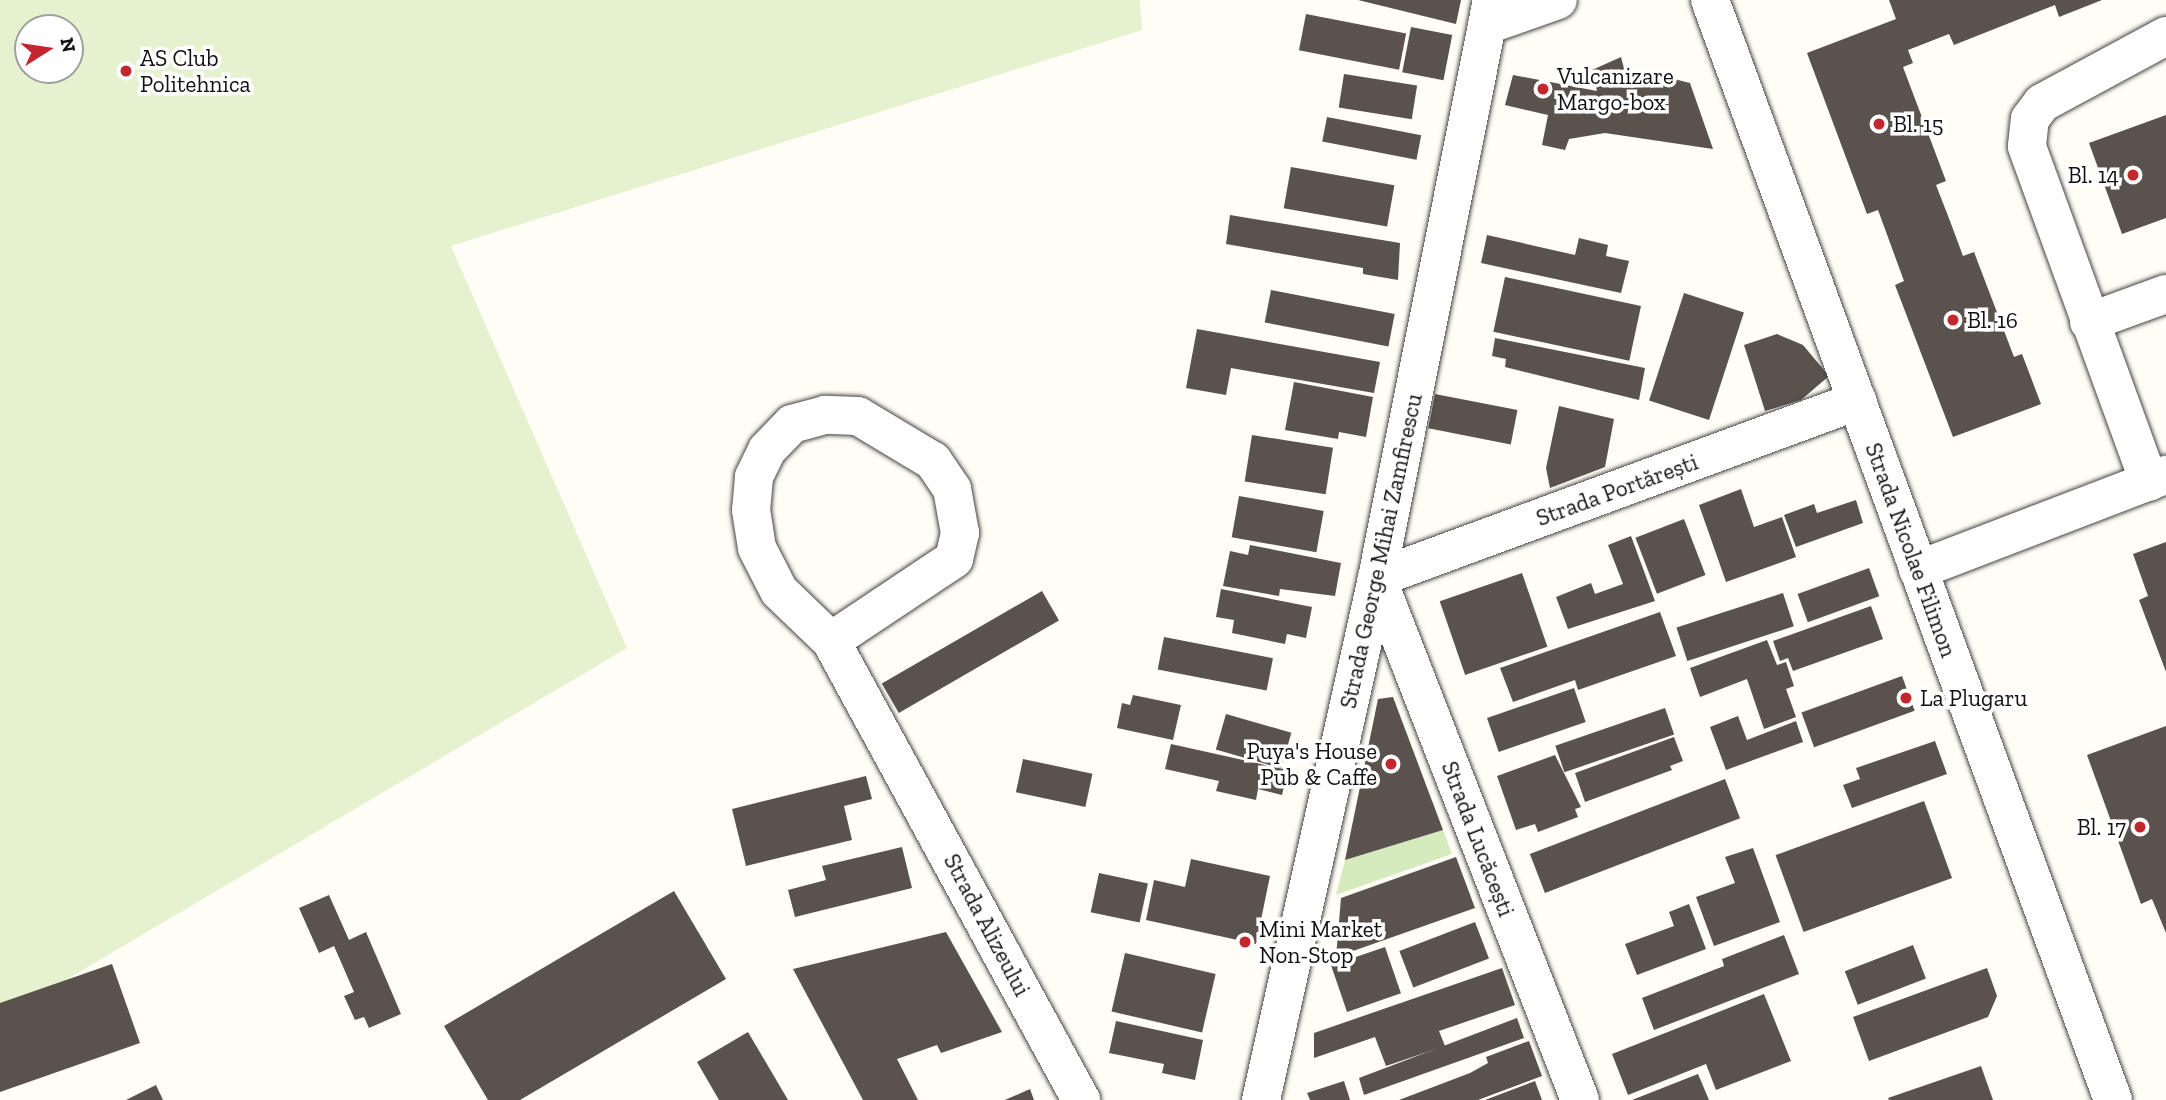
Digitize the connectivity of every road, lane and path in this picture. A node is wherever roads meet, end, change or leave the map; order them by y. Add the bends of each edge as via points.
1 (1558, 0) edge
2 (1710, 0) edge
3 (1489, 13) edge
4 (2166, 36) edge
5 (2166, 294) edge
6 (2089, 322) junction
7 (1857, 401) junction
8 (2157, 478) edge
9 (1918, 570) junction
10 (1377, 578) junction
11 (831, 640) junction
12 (1081, 1100) edge
13 (1261, 1100) edge
14 (1580, 1100) edge
15 (2113, 1100) edge

1 - 3 street
2 - 7 street, Strada Nicolae Filimon
3 - 10 street, Strada George Mihai Zamfirescu
4 - 6 street via 2042,103 2030,119 2027,146
5 - 6 street
6 - 8 street
7 - 9 street, Strada Nicolae Filimon
7 - 10 street, Strada Portărești
8 - 9 street
9 - 15 street, Strada Nicolae Filimon
10 - 13 street, Strada George Mihai Zamfirescu
10 - 14 street, Strada Lucăcești
11 - 11 street via 954,559 960,533 952,489 933,461 858,416 824,415 792,424 767,450 754,477 751,510 757,548 779,591
11 - 12 street, Strada Alizeului

